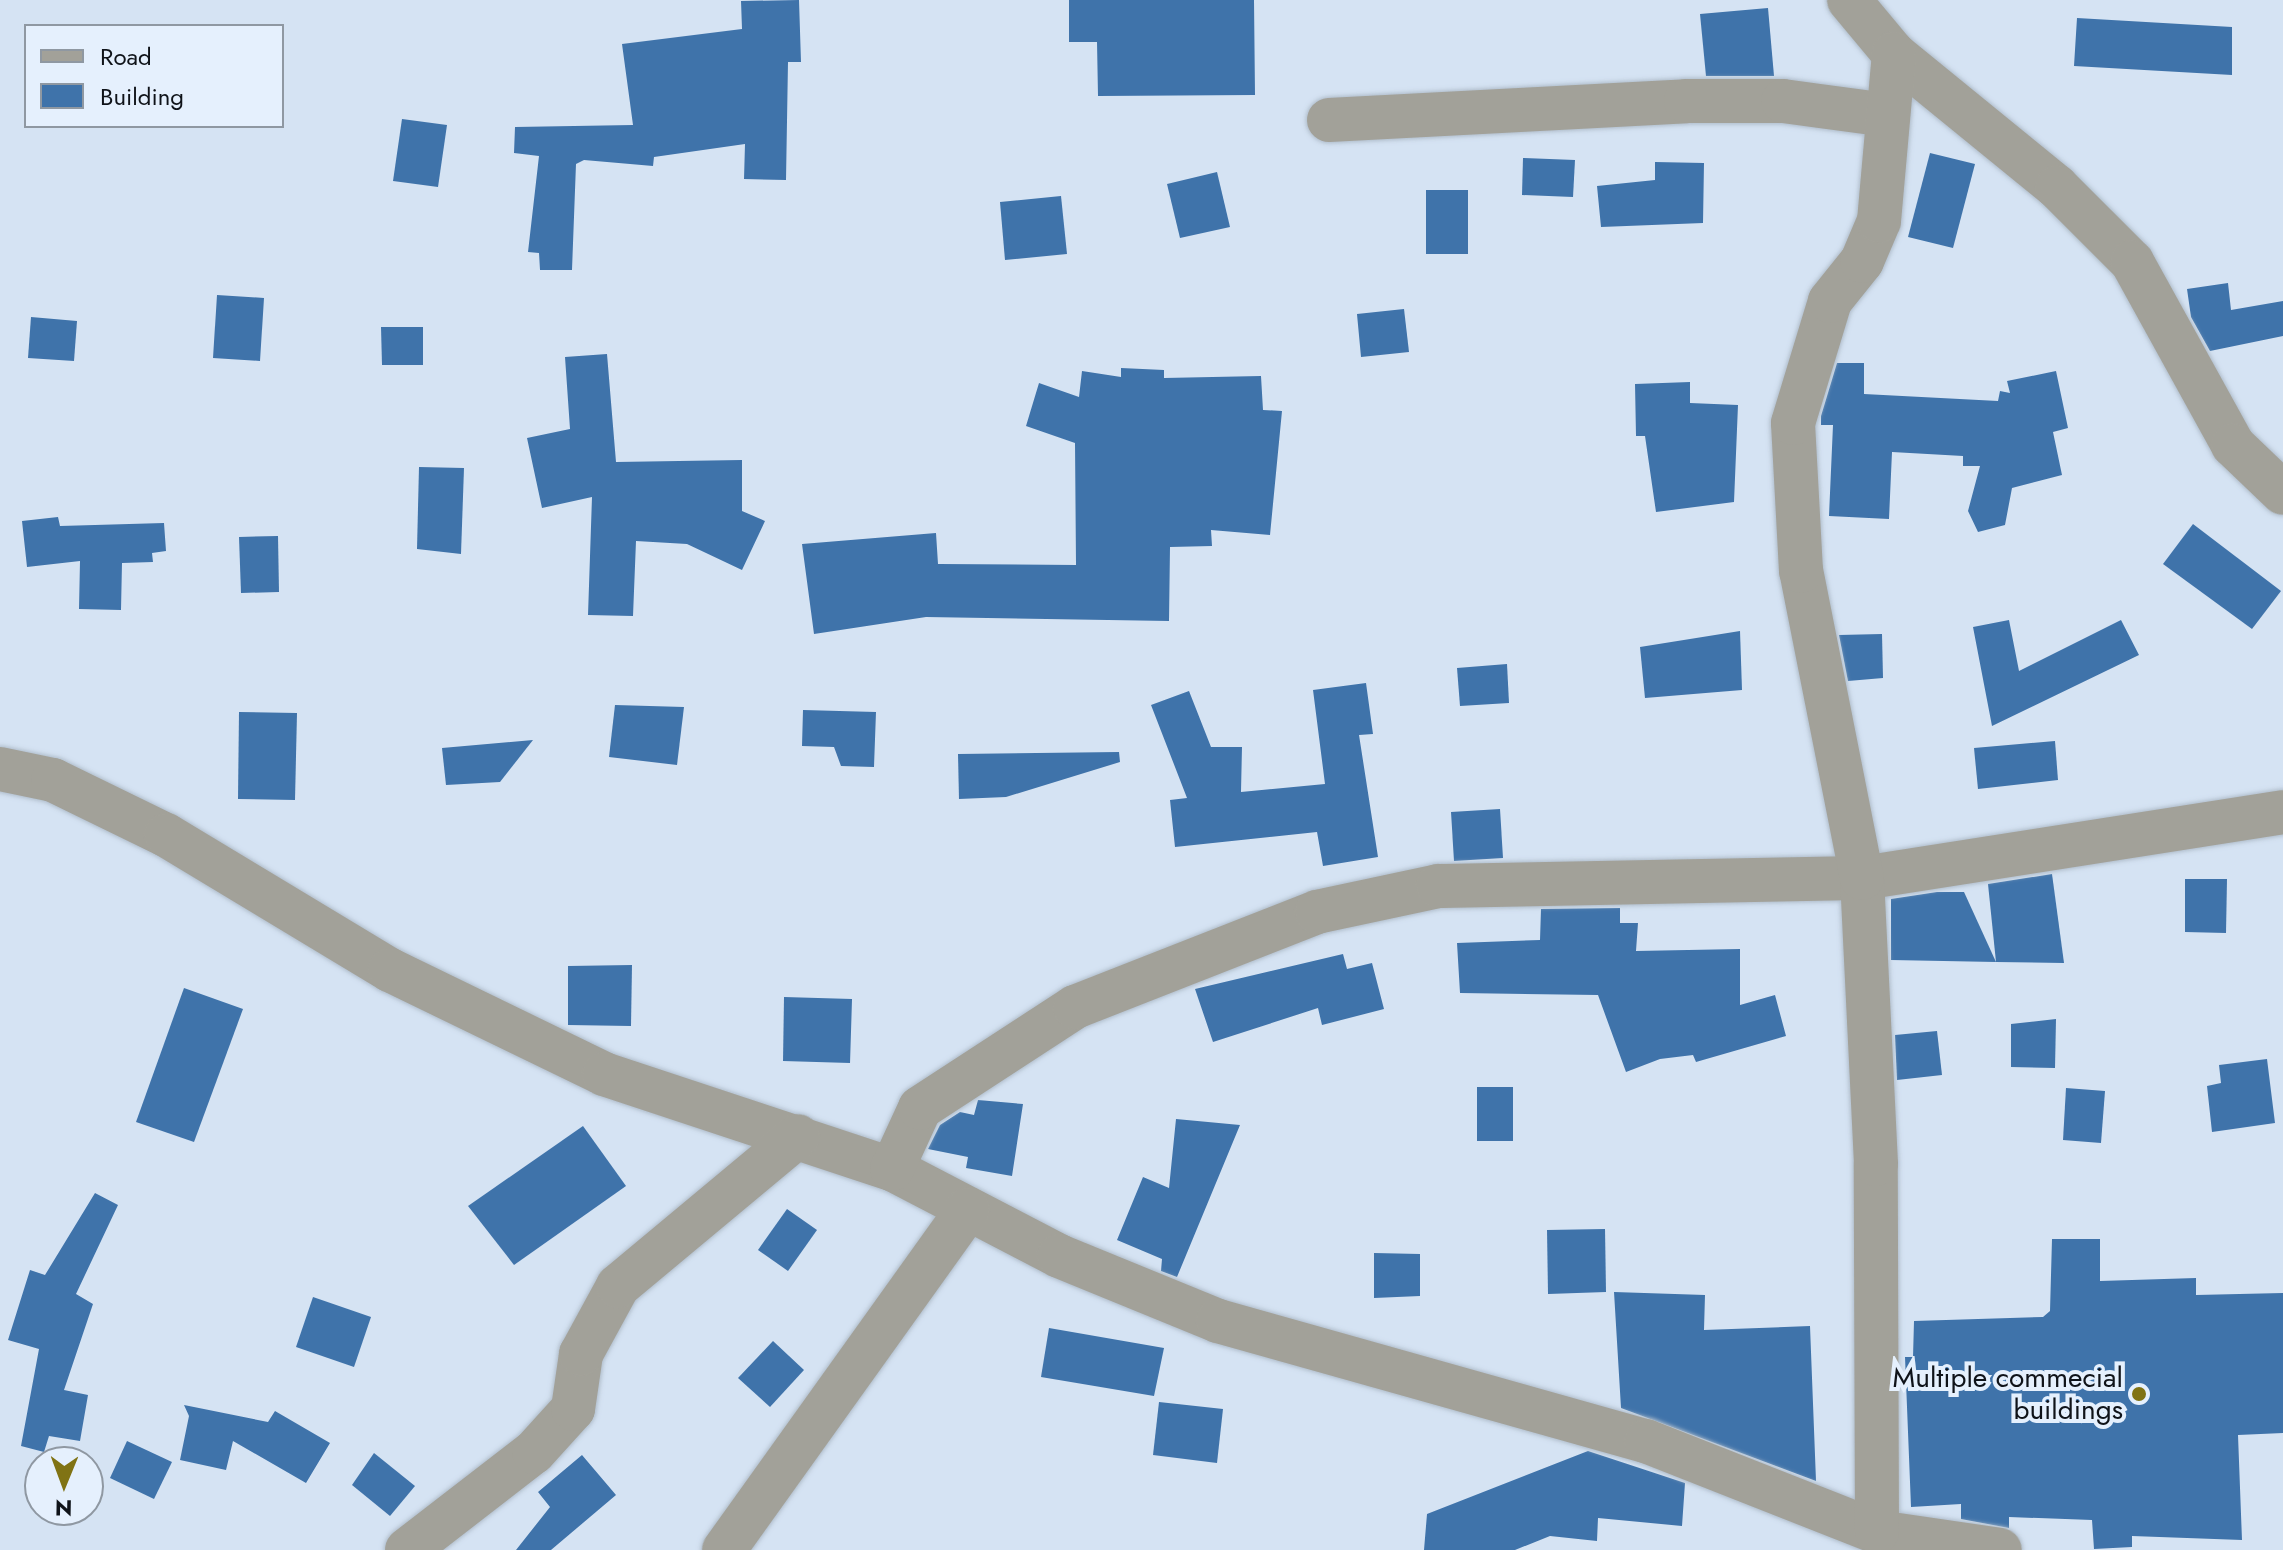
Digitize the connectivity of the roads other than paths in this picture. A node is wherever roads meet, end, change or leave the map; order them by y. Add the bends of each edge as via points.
1 (1849, 0) edge
2 (1894, 54) junction
3 (1887, 115) junction
4 (1329, 120) dead end
5 (2283, 493) edge
6 (0, 769) edge
7 (2283, 812) edge
8 (1862, 878) junction
9 (798, 1136) junction
10 (892, 1169) junction
11 (968, 1209) junction
12 (1877, 1532) junction
13 (407, 1550) edge
14 (724, 1550) edge
15 (2000, 1550) edge

1 - 2 street
2 - 3 street
2 - 5 street via 2057,187 2132,262 2233,445
3 - 4 street via 1783,101 1686,101
3 - 8 street via 1879,221 1862,261 1830,301 1793,423 1801,571
6 - 9 street via 53,780 166,835 390,970 604,1074
7 - 8 street
8 - 10 street via 1438,886 1317,912 1075,1007 920,1108
8 - 12 street via 1876,1164
9 - 10 street
9 - 13 street via 618,1286 581,1354 573,1409 534,1452
10 - 11 street
11 - 12 street via 1218,1321 1646,1441
11 - 14 street
12 - 15 street

